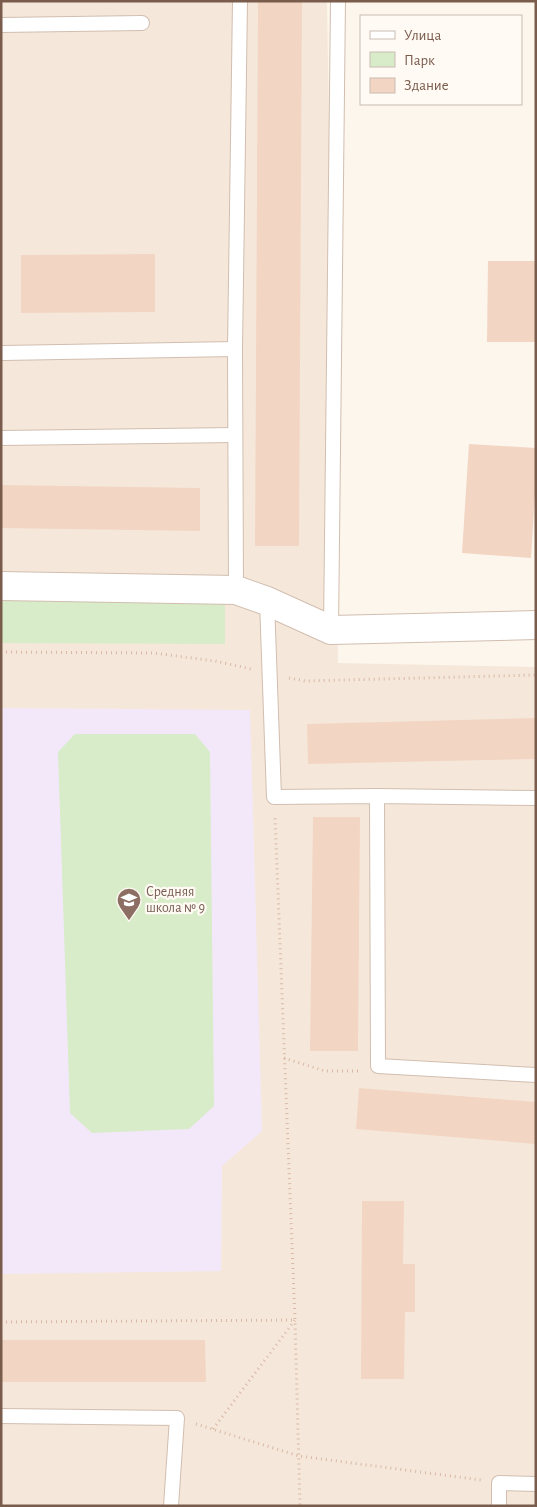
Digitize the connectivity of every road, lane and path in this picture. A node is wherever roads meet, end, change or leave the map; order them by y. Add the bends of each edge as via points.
1 (240, 1) edge
2 (338, 1) edge
3 (142, 23) dead end
4 (1, 25) edge
5 (235, 349) junction
6 (3, 353) dead end
7 (235, 435) junction
8 (1, 438) edge
9 (1, 586) edge
10 (236, 590) junction
11 (267, 601) junction
12 (536, 625) edge
13 (331, 630) junction
14 (377, 796) junction
15 (274, 797) junction
16 (536, 798) edge
17 (284, 1058) junction
18 (378, 1066) junction
19 (536, 1076) edge
20 (294, 1320) junction
21 (1, 1322) edge
22 (1, 1416) edge
23 (177, 1418) junction
24 (213, 1430) junction
25 (298, 1456) junction
26 (499, 1483) junction
27 (536, 1484) edge
28 (171, 1506) edge
29 (300, 1506) edge
30 (499, 1506) edge

1 - 5 lane
2 - 13 lane
3 - 4 lane
5 - 6 lane
5 - 7 lane
7 - 8 lane
7 - 10 lane
9 - 10 street
10 - 11 street
11 - 13 street
11 - 15 lane
12 - 13 street
14 - 15 lane
14 - 16 lane
14 - 18 lane
15 - 17 path
17 - 18 path via 325,1071 356,1072
17 - 20 path
18 - 19 lane
20 - 21 path
20 - 24 path
20 - 25 path
22 - 23 lane
23 - 24 path
23 - 28 lane
24 - 25 path
25 - 26 path
25 - 29 path
26 - 27 lane
26 - 30 lane

